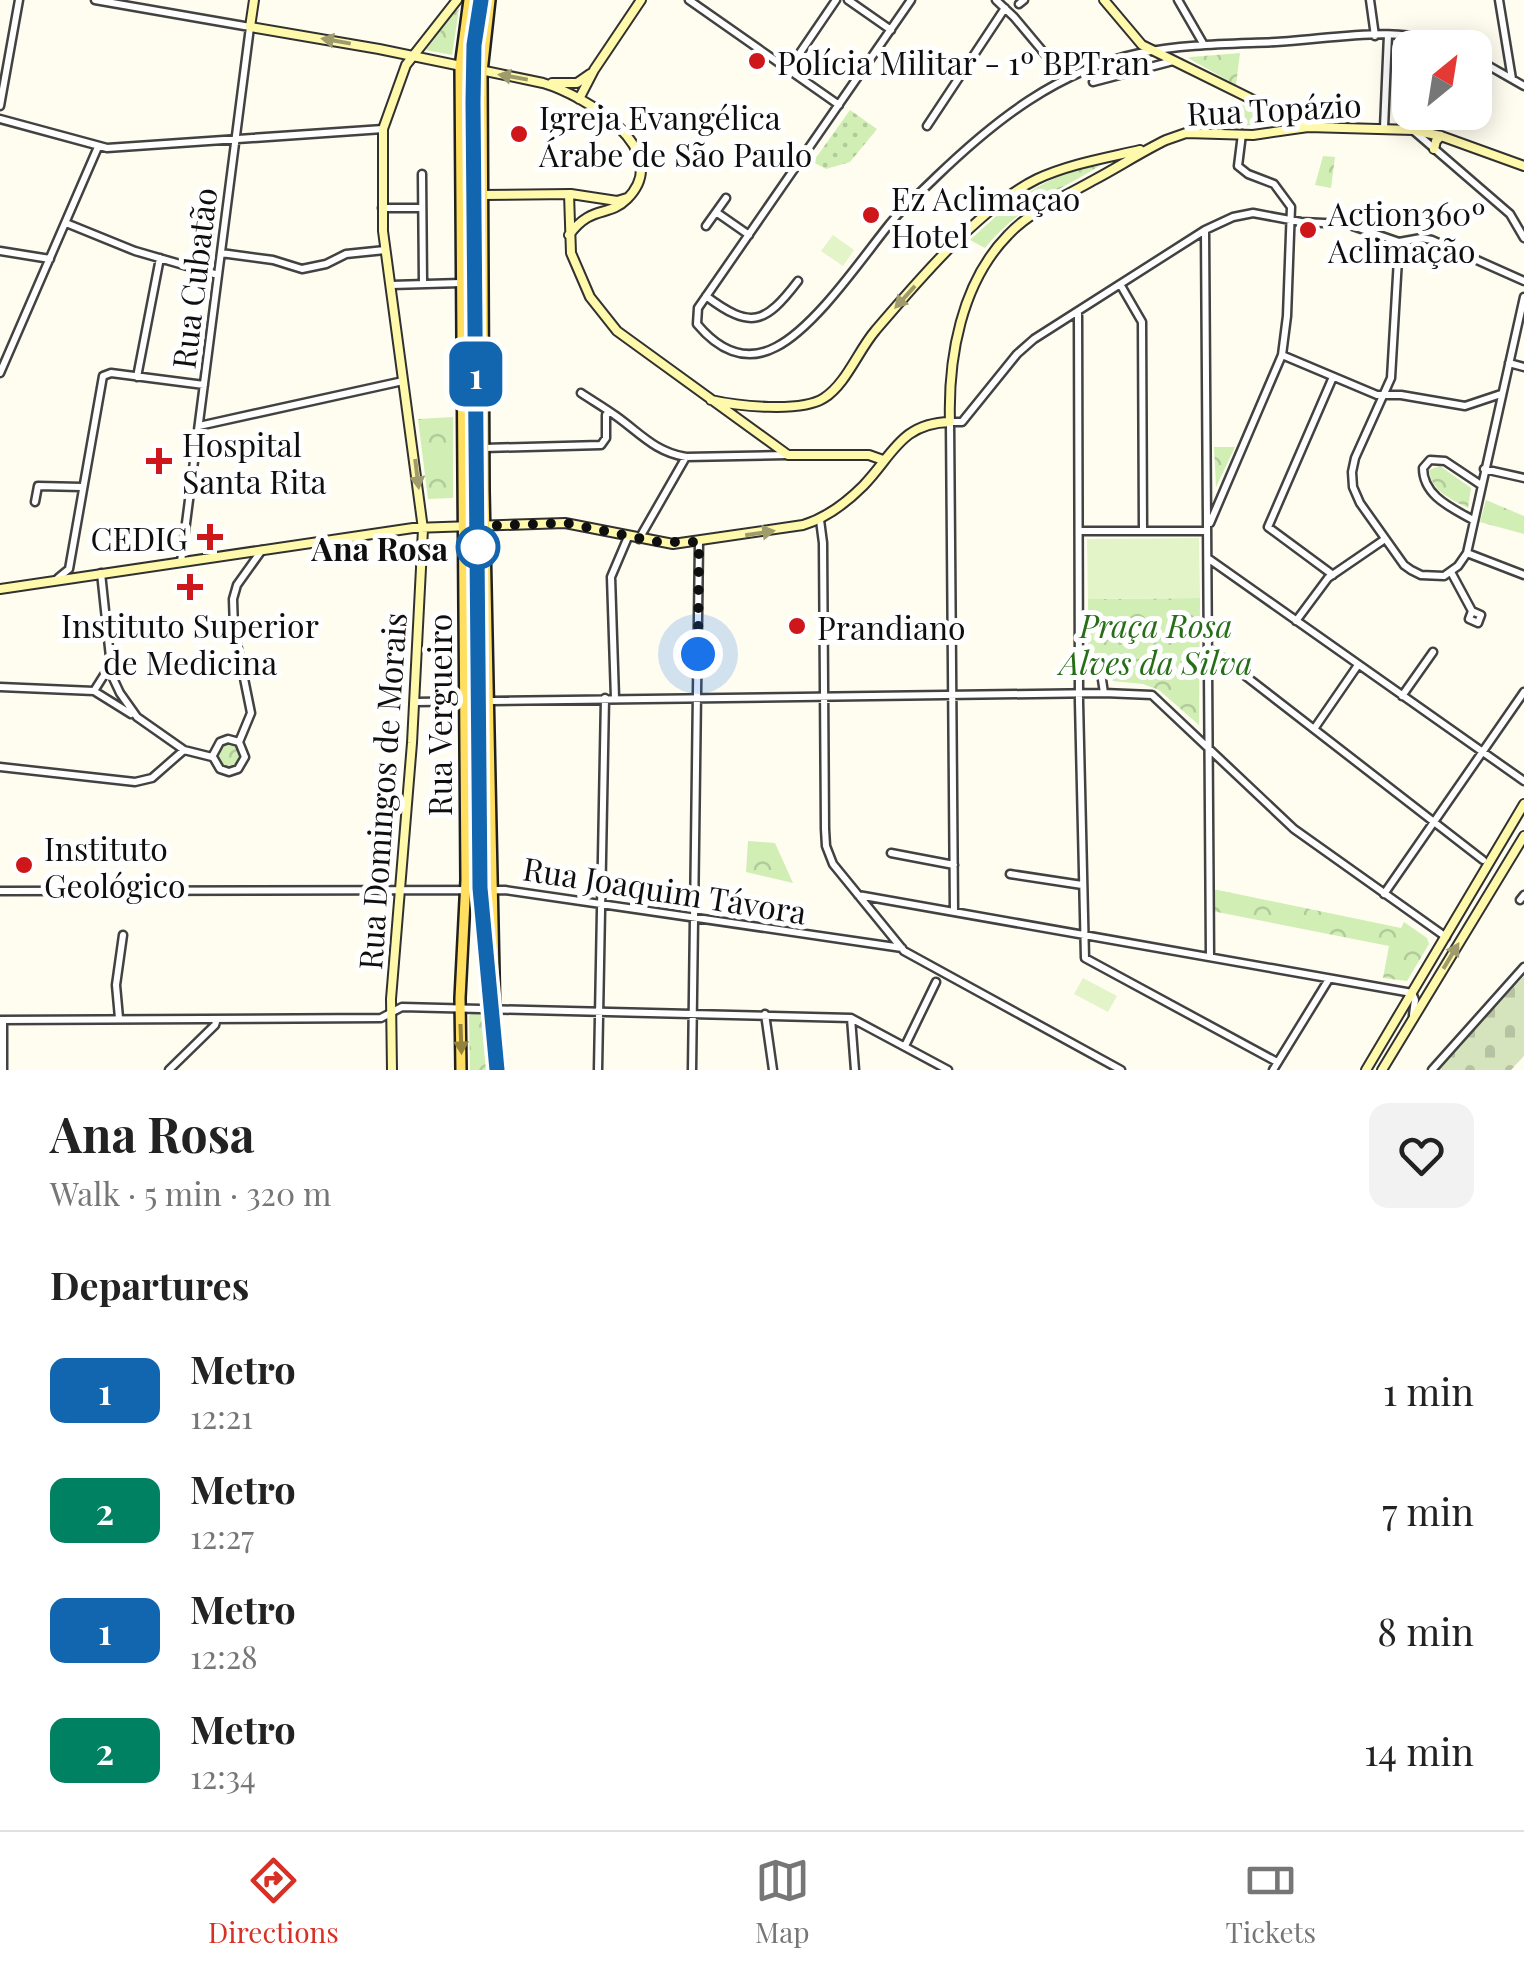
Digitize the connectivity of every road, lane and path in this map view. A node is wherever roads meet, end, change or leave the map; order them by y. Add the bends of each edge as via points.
1 (19, 0) edge
2 (94, 0) edge
3 (254, 0) edge
4 (456, 0) edge
5 (469, 0) edge
6 (490, 0) edge
7 (640, 0) edge
8 (689, 0) edge
9 (836, 0) edge
10 (848, 0) edge
11 (912, 0) edge
12 (996, 0) edge
13 (1104, 0) edge
14 (1178, 0) edge
15 (1370, 0) edge
16 (1500, 0) edge
17 (1005, 8) junction
18 (250, 27) junction
19 (891, 30) junction
20 (1388, 35) junction
21 (1392, 35) edge
22 (1376, 36) junction
23 (1204, 45) junction
24 (1153, 51) junction
25 (1507, 53) junction
26 (412, 55) junction
27 (1173, 61) junction
28 (1163, 64) junction
29 (460, 67) junction
30 (1492, 68) edge
31 (789, 69) junction
32 (594, 70) junction
33 (1496, 70) junction
34 (482, 72) junction
35 (1066, 79) junction
36 (1512, 79) junction
37 (1093, 82) dead end
38 (543, 83) junction
39 (1524, 86) edge
40 (579, 99) junction
41 (839, 105) junction
42 (0, 106) edge
43 (1281, 115) junction
44 (0, 119) edge
45 (927, 126) dead end
46 (1308, 127) junction
47 (1384, 128) junction
48 (1392, 129) edge
49 (383, 130) junction
50 (1282, 130) junction
51 (1413, 130) joint
52 (1242, 134) junction
53 (1442, 136) junction
54 (236, 139) junction
55 (98, 147) junction
56 (1152, 147) junction
57 (1434, 148) junction
58 (1104, 158) junction
59 (1524, 166) edge
60 (1106, 173) junction
61 (422, 174) dead end
62 (482, 194) junction
63 (569, 194) junction
64 (629, 197) junction
65 (726, 198) dead end
66 (382, 208) junction
67 (422, 208) junction
68 (716, 212) junction
69 (1292, 220) junction
70 (66, 223) junction
71 (706, 226) dead end
72 (1206, 230) junction
73 (569, 235) junction
74 (749, 235) junction
75 (1524, 238) edge
76 (1399, 242) junction
77 (385, 250) junction
78 (0, 251) edge
79 (221, 253) junction
80 (50, 258) junction
81 (160, 258) junction
82 (218, 275) junction
83 (798, 281) dead end
84 (1524, 281) edge
85 (423, 283) junction
86 (461, 283) junction
87 (1120, 284) junction
88 (390, 285) junction
89 (706, 296) junction
90 (1524, 298) edge
91 (1078, 310) junction
92 (1282, 355) junction
93 (1509, 364) junction
94 (1524, 367) edge
95 (0, 374) edge
96 (137, 376) junction
97 (1333, 378) junction
98 (404, 380) junction
99 (204, 384) junction
100 (581, 393) dead end
101 (1502, 393) junction
102 (1386, 395) junction
103 (710, 400) junction
104 (610, 412) junction
105 (950, 422) junction
106 (199, 426) junction
107 (484, 448) junction
108 (788, 455) junction
109 (686, 458) junction
110 (883, 460) junction
111 (1484, 469) junction
112 (1524, 478) edge
113 (1227, 483) junction
114 (1481, 485) junction
115 (82, 487) junction
116 (1208, 496) junction
117 (35, 502) dead end
118 (820, 520) junction
119 (1474, 520) junction
120 (462, 526) junction
121 (484, 526) junction
122 (423, 528) junction
123 (1207, 530) junction
124 (1079, 531) junction
125 (1143, 531) junction
126 (628, 537) junction
127 (1385, 539) junction
128 (639, 540) junction
129 (699, 542) junction
130 (262, 550) junction
131 (1466, 552) junction
132 (1208, 559) junction
133 (181, 562) junction
134 (69, 569) junction
135 (1451, 572) junction
136 (102, 573) junction
137 (1524, 574) edge
138 (1333, 575) junction
139 (83, 576) junction
140 (56, 580) junction
141 (0, 589) edge
142 (1472, 611) dead end
143 (1296, 621) junction
144 (1207, 646) junction
145 (1433, 652) dead end
146 (111, 664) junction
147 (1358, 665) junction
148 (1080, 668) junction
149 (0, 687) edge
150 (94, 691) junction
151 (1524, 692) edge
152 (1104, 693) junction
153 (952, 694) junction
154 (1079, 694) junction
155 (825, 696) junction
156 (1402, 696) junction
157 (697, 697) junction
158 (605, 698) junction
159 (615, 698) junction
160 (488, 700) junction
161 (414, 702) junction
162 (464, 703) junction
163 (1521, 703) edge
164 (137, 717) junction
165 (1314, 728) junction
166 (239, 742) junction
167 (1208, 746) junction
168 (184, 750) junction
169 (1482, 753) junction
170 (212, 757) junction
171 (0, 767) edge
172 (1524, 781) edge
173 (1524, 804) edge
174 (1434, 821) junction
175 (1524, 836) edge
176 (891, 853) dead end
177 (1484, 860) dead end
178 (954, 865) junction
179 (1010, 874) dead end
180 (1082, 885) junction
181 (466, 889) junction
182 (399, 890) junction
183 (490, 890) junction
184 (0, 891) edge
185 (1384, 894) junction
186 (858, 895) junction
187 (601, 906) junction
188 (954, 912) junction
189 (694, 919) junction
190 (1084, 934) junction
191 (123, 935) dead end
192 (1446, 937) junction
193 (902, 948) junction
194 (1210, 957) junction
195 (1524, 967) edge
196 (1330, 979) junction
197 (936, 982) dead end
198 (1412, 993) junction
199 (460, 1008) junction
200 (494, 1008) junction
201 (600, 1010) junction
202 (391, 1012) junction
203 (693, 1012) junction
204 (765, 1014) junction
205 (118, 1018) junction
206 (850, 1018) junction
207 (217, 1019) junction
208 (2, 1020) edge
209 (1412, 1022) junction
210 (905, 1046) junction
211 (1275, 1066) edge
212 (4, 1070) edge
213 (170, 1070) edge
214 (392, 1070) edge
215 (461, 1070) edge
216 (496, 1070) edge
217 (598, 1070) edge
218 (692, 1070) edge
219 (773, 1070) edge
220 (856, 1070) edge
221 (948, 1070) edge
222 (1121, 1070) edge
223 (1366, 1070) edge
224 (1382, 1070) edge
225 (1432, 1070) edge

1 - 42 street
2 - 18 street
3 - 18 street, Rua Cubatão
4 - 26 street, Rua Domingos de Morais
5 - 29 main road, Rua Vergueiro
6 - 34 main road, Rua Vergueiro
7 - 32 street
8 - 31 street
9 - 31 street
10 - 19 street
11 - 19 street
12 - 17 street
13 - 24 street
14 - 23 street
15 - 22 street
16 - 25 street
17 - 35 street
17 - 45 street
26 -> 18 street
18 - 54 street, Rua Cubatão
19 - 41 street
20 - 21 street
20 - 22 street
20 - 47 street
22 - 23 street
23 - 24 street
24 - 27 street
24 - 28 street
24 - 35 street
25 - 33 street
25 - 36 street
26 - 29 street
26 - 49 street, Rua Domingos de Morais
27 - 28 street
27 - 43 street
28 - 37 street
29 - 34 street
29 - 86 main road, Rua Vergueiro
30 - 33 street
31 - 41 street
32 - 38 street via 577,84
32 - 40 street
33 - 36 street
38 -> 34 street
34 - 62 main road, Rua Vergueiro
35 - 89 street via 980,135 778,346 751,354 719,346 695,317
36 - 39 street
38 - 40 street
40 - 64 street via 631,138 639,152 640,178
41 - 74 street
43 - 46 street
43 - 50 street via 1287,126
44 - 55 street
46 - 47 street, Rua Topázio
46 - 50 street, Rua Topázio
47 - 48 street, Rua Topázio
49 - 54 street
49 - 66 street, Rua Domingos de Morais
50 - 52 street, Rua Topázio
51 - 53 street, Rua Topázio
51 - 57 street
52 - 56 street, Rua Topázio via 1186,133
52 - 69 street via 1238,166 1274,184
53 - 57 street
53 - 59 street, Rua Topázio
54 - 55 street
54 - 79 street, Rua Cubatão
55 - 70 street
56 - 58 street
56 - 60 street, Rua Topázio
57 - 75 street via 1510,214
58 - 60 street via 1112,165
58 -> 103 street via 1038,178 992,210 908,294 826,397 792,406
60 - 105 street, Rua Topázio via 1020,224 991,256 955,344
61 - 67 street
62 - 63 street
62 - 107 main road, Rua Vergueiro
63 - 64 street
63 - 73 street
64 - 73 street via 588,214
65 - 68 street
66 - 67 street
66 - 77 street, Rua Domingos de Morais
67 - 85 street
68 - 71 street
68 - 74 street
69 - 72 street via 1252,213
69 - 76 street via 1347,224
69 - 92 street
70 - 80 street
70 - 81 street
72 - 87 street
72 - 116 street
73 - 103 street via 578,273 604,318
74 - 89 street
76 - 84 street via 1427,238
76 - 102 street
77 - 79 street via 302,269
77 - 88 street, Rua Domingos de Morais
78 - 80 street
79 - 82 street, Rua Cubatão
80 - 95 street
81 - 82 street
81 - 96 street
82 - 99 street, Rua Cubatão
83 - 89 street via 754,320
85 - 86 street
85 - 88 street
86 - 120 main road, Rua Vergueiro
87 - 91 street
87 - 125 street via 1142,322
88 - 98 street, Rua Domingos de Morais
90 - 93 street
91 - 105 street via 1024,347 962,422
91 - 124 street
92 - 97 street
92 - 113 street
93 - 94 street
93 - 101 street
96 - 99 street
96 - 115 street via 101,378
97 - 102 street
97 - 138 street via 1268,526
98 - 106 street
98 -> 122 street, Rua Domingos de Morais
99 - 106 street, Rua Cubatão
100 - 104 street
101 - 102 street via 1465,406
101 - 111 street
102 - 127 street via 1352,472 1358,499
103 - 108 street
104 - 107 street via 601,445
104 - 109 street via 645,441
105 - 110 street via 916,430
105 - 153 street
106 - 133 street, Rua Cubatão
107 - 121 main road, Rua Vergueiro
108 - 109 street
108 - 110 street
109 - 128 street
110 - 118 street
111 - 112 street
111 - 114 street
113 - 116 street
113 - 123 street
114 - 119 street
114 - 119 street via 1441,460 1422,468 1430,491
115 - 117 street via 38,486
115 - 134 street
116 - 123 street
129 -> 118 street
118 - 155 street
119 - 131 street
120 - 121 street
120 - 122 street
120 - 162 main road, Rua Vergueiro
121 - 126 street via 566,523
121 - 160 main road, Rua Vergueiro
122 - 130 street
122 - 161 street, Rua Domingos de Morais
123 - 125 street
123 - 132 street
124 - 125 street
124 - 148 street
126 - 128 street
126 - 159 street via 611,577
127 - 135 street via 1411,570 1432,577
127 - 138 street
128 - 129 street
129 - 157 street
130 - 133 street
130 - 166 street via 234,599 252,713
131 - 135 street
131 - 137 street
132 - 143 street
132 - 144 street
133 - 136 street
134 - 139 street
134 - 140 street
135 - 142 street
136 - 139 street
136 - 146 street
138 - 143 street
139 - 140 street
140 - 141 street
143 - 147 street
144 - 165 street
144 - 167 street
145 - 156 street
146 - 150 street
146 - 164 street via 115,684
147 - 156 street
147 - 165 street
148 - 152 street via 1100,673
148 - 154 street
149 - 150 street
150 - 164 street
151 - 163 street
152 - 154 street
152 - 167 street via 1152,695
153 - 154 street
153 - 155 street
153 - 178 street
154 - 180 street
155 - 157 street
155 - 186 street via 826,846
156 - 169 street
157 - 159 street
157 - 189 street
158 - 159 street
158 - 160 street
158 - 187 street
160 - 162 street
160 - 183 main road, Rua Vergueiro
161 - 162 street
161 - 182 street, Rua Domingos de Morais
162 - 181 main road, Rua Vergueiro
163 - 169 street
164 - 168 street
165 - 174 street
166 - 170 street via 224,740
166 - 170 street via 245,757 238,769 220,769
167 - 185 street via 1294,829
167 - 194 street
168 - 170 street
168 - 171 street via 152,778 136,782
169 - 172 street
169 - 174 street
173 - 192 street
174 - 177 street
174 - 185 street
209 -> 175 street
176 - 178 street
178 - 188 street
179 - 180 street
180 - 190 street
181 - 182 street, Rua Joaquim Távora
181 - 183 street, Rua Joaquim Távora
181 - 199 main road, Rua Vergueiro
182 - 184 street, Rua Joaquim Távora
182 - 202 street, Rua Domingos de Morais
183 - 187 street, Rua Joaquim Távora
183 - 200 main road, Rua Vergueiro
185 - 192 street
186 - 188 street
186 - 193 street
187 - 189 street, Rua Joaquim Távora
187 - 201 street
188 - 190 street
189 - 193 street, Rua Joaquim Távora
189 - 203 street
190 - 194 street
190 - 211 street via 1084,958
191 - 205 street
192 - 198 street
193 - 222 street
194 - 196 street
195 - 225 street
196 - 198 street
196 - 211 street
197 - 210 street
198 - 209 street
198 - 223 street
199 - 200 street
199 - 202 street
199 -> 215 main road, Rua Vergueiro
200 - 201 street
200 - 216 main road, Rua Vergueiro
201 - 203 street
201 - 217 street
202 - 207 street via 381,1018
202 - 214 street, Rua Domingos de Morais
203 - 204 street
203 - 218 street
204 - 206 street
204 - 219 street
205 - 207 street
205 - 208 street
206 - 210 street
206 - 220 street
207 - 213 street
208 - 212 street
209 - 224 street
210 - 221 street

